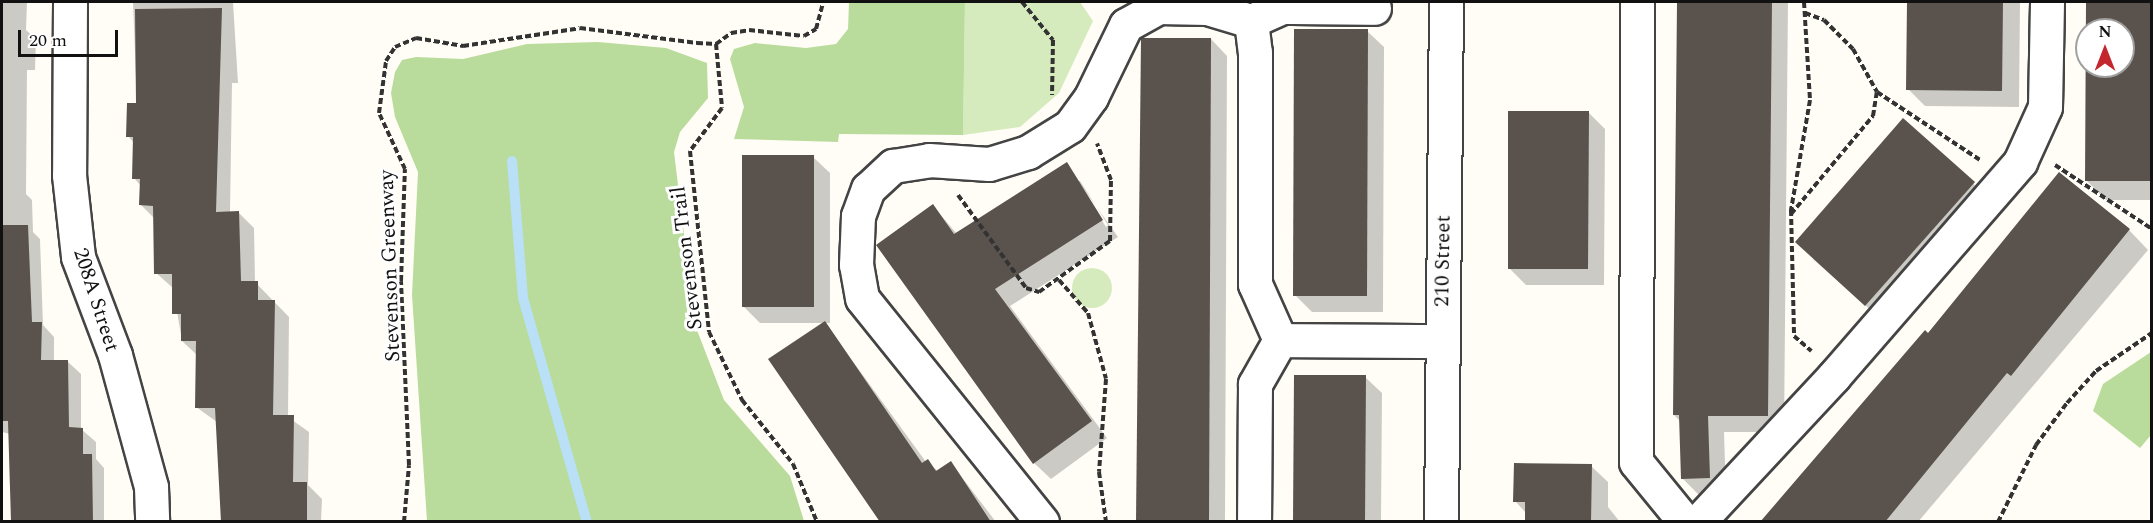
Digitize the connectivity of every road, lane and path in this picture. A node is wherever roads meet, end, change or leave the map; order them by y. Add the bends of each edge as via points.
1 (70, 2) edge
2 (822, 2) edge
3 (1022, 2) edge
4 (1446, 2) edge
5 (1637, 2) edge
6 (1804, 2) edge
7 (2047, 2) edge
8 (1374, 8) dead end
9 (1805, 13) junction
10 (1251, 21) junction
11 (716, 44) junction
12 (1877, 92) junction
13 (1076, 117) junction
14 (1989, 162) dead end
15 (2045, 162) dead end
16 (957, 193) dead end
17 (1791, 214) junction
18 (2151, 230) edge
19 (1059, 280) junction
20 (2151, 333) edge
21 (1280, 340) junction
22 (1442, 341) junction
23 (1838, 372) junction
24 (152, 522) edge
25 (404, 522) edge
26 (817, 522) edge
27 (1042, 522) edge
28 (1106, 522) edge
29 (1254, 522) edge
30 (1441, 522) edge
31 (1685, 522) edge
32 (1698, 522) edge
33 (1998, 522) edge

1 - 24 street, 208A Street via 69,175 78,257 118,366 151,487
2 - 11 path via 816,29 804,36 749,30 731,33
3 - 13 path via 1053,40 1056,57 1049,91
4 - 22 street, 210 Street
5 - 31 street via 1636,462
6 - 9 path
7 - 23 street via 2045,107 2031,144
8 - 10 street via 1283,6
9 - 12 path via 1824,20 1853,49
9 - 17 path via 1809,100
10 - 13 street via 1179,5 1139,14 1117,39
10 - 21 street via 1256,52 1255,284
11 - 25 path, Stevenson Greenway via 580,28 463,46 416,38 396,47 386,61 379,113 405,169 401,281 409,465
11 - 26 path, Stevenson Trail via 722,108 690,151 709,332 742,400 794,464
12 - 14 path
12 - 17 path via 1867,124
13 - 19 path via 1095,139 1112,180 1110,241
13 - 27 street via 1029,152 989,164 929,160 893,166 868,189 858,216 856,266 862,298
15 - 18 path via 2098,189
16 - 19 path via 1026,288 1040,292
17 - 23 path via 1794,336
19 - 28 path via 1088,313 1106,379 1099,472
20 - 33 path via 2096,371 2067,402 2036,445
21 - 22 street
21 - 29 street via 1256,384
22 - 30 street, 210 Street
23 - 32 street

